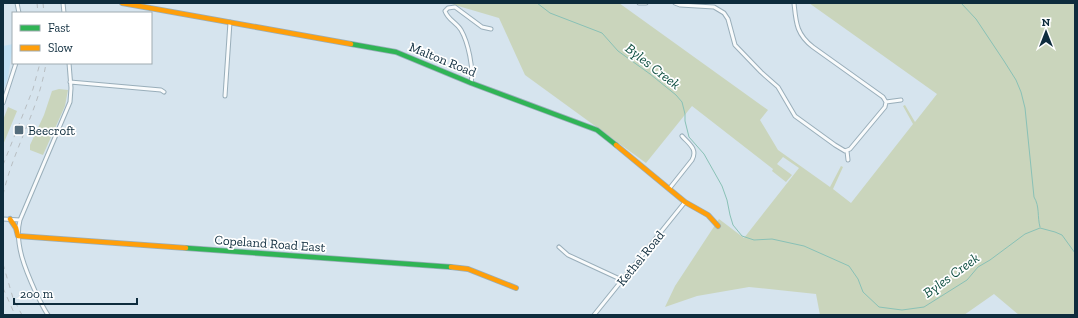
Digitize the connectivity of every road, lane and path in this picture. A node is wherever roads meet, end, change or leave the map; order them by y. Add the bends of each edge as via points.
1 (122, 3) edge
2 (639, 3) edge
3 (646, 3) edge
4 (675, 3) edge
5 (794, 3) edge
6 (230, 22) junction
7 (491, 29) dead end
8 (16, 64) edge
9 (68, 64) edge
10 (70, 82) junction
11 (471, 83) junction
12 (164, 92) dead end
13 (224, 96) dead end
14 (900, 100) dead end
15 (886, 102) junction
16 (3, 103) edge
17 (682, 136) dead end
18 (846, 151) junction
19 (848, 160) dead end
20 (669, 189) junction
21 (685, 202) junction
22 (3, 219) edge
23 (10, 219) junction
24 (20, 220) junction
25 (718, 226) dead end
26 (18, 236) junction
27 (559, 247) dead end
28 (622, 280) junction
29 (516, 288) dead end
30 (48, 315) edge
31 (594, 315) edge

1 - 6 street, Malton Road
2 - 3 street
4 - 18 street via 714,7 724,13 735,45 778,87 795,116
5 - 15 street via 797,29 803,38 883,97
6 - 11 street, Malton Road via 396,52
6 - 13 street
7 - 11 street via 482,27 455,6 445,10 447,16 460,29 467,44
8 - 16 street
9 - 10 street
10 - 12 street
10 - 24 street via 70,102 67,111
11 - 20 street, Malton Road via 597,130
14 - 15 street
15 - 18 street via 885,107
17 - 20 street via 695,155
18 - 19 street
20 - 21 street, Malton Road
21 - 25 street, Malton Road via 695,206
21 - 28 street, Kethel Road
22 - 23 street
23 - 24 street
23 - 26 street
24 - 26 street
26 - 29 street, Copeland Road East via 458,267
26 - 30 street via 25,268
27 - 28 street via 568,255
28 - 31 street, Kethel Road

